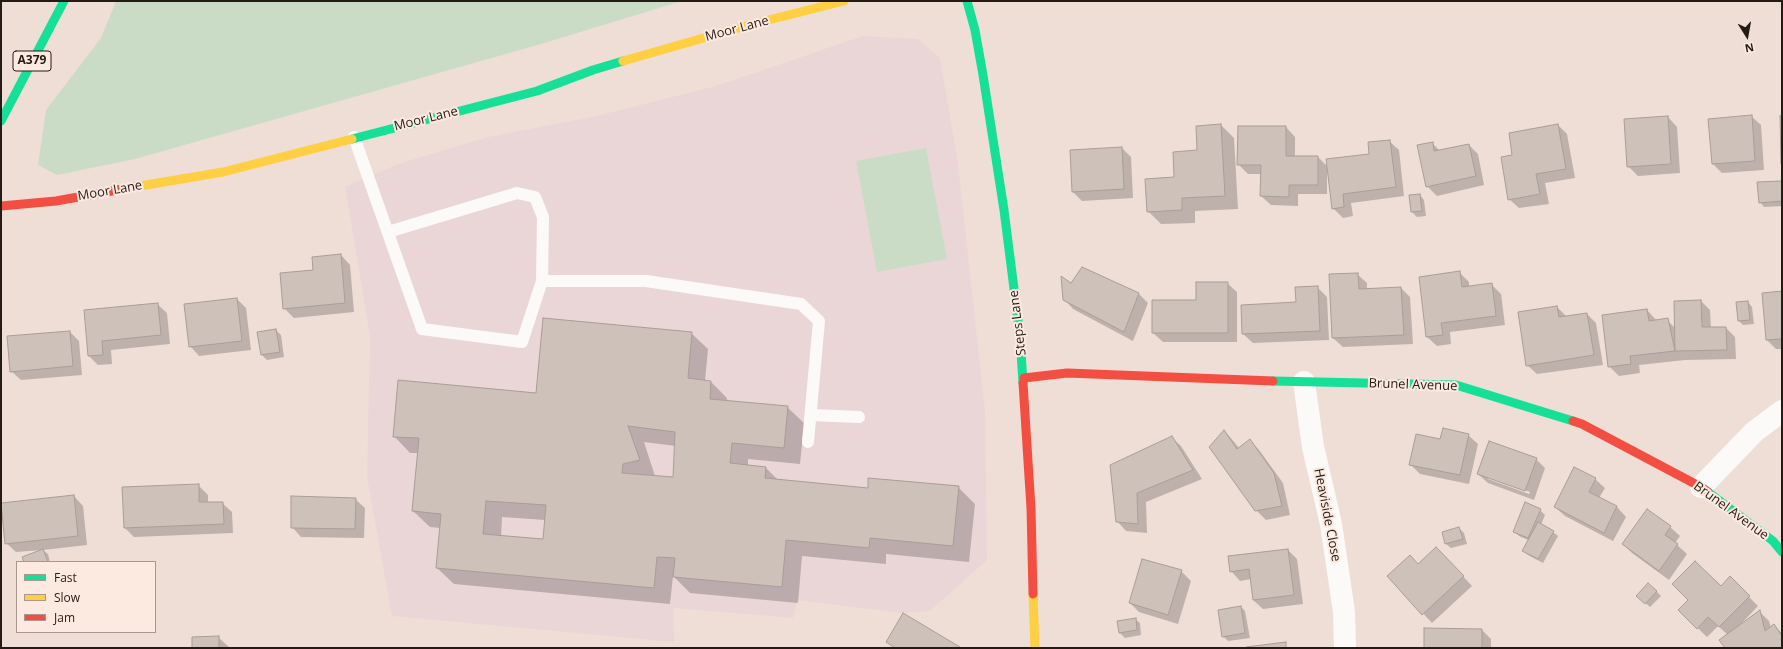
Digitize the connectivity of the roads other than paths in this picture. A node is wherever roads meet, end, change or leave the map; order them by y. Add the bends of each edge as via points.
1 (64, 1) edge
2 (844, 1) edge
3 (968, 1) edge
4 (1, 121) edge
5 (354, 137) junction
6 (1, 206) edge
7 (388, 232) junction
8 (542, 281) junction
9 (1024, 378) junction
10 (1304, 382) junction
11 (1782, 412) edge
12 (811, 415) junction
13 (859, 417) dead end
14 (808, 442) dead end
15 (1701, 487) junction
16 (1782, 552) edge
17 (1035, 648) edge
18 (1345, 648) edge

1 - 4 street, A379
2 - 5 street, Moor Lane via 749,25 593,70 537,90
3 - 9 street, Steps Lane via 979,52 1004,210
5 - 6 street, Moor Lane via 223,172 56,201
5 - 7 lane
7 - 8 lane via 517,193 534,197 543,217
7 - 8 lane via 422,329 522,342
8 - 12 lane via 646,281 802,304 819,321
9 - 10 street, Brunel Avenue via 1067,373
9 - 17 street, Steps Lane
10 - 15 street, Brunel Avenue via 1456,385 1582,424
10 - 18 street, Heaviside Close via 1313,447 1331,524 1344,612
11 - 15 street via 1754,432
12 - 13 lane
12 - 14 lane
15 - 16 street, Brunel Avenue via 1773,542

